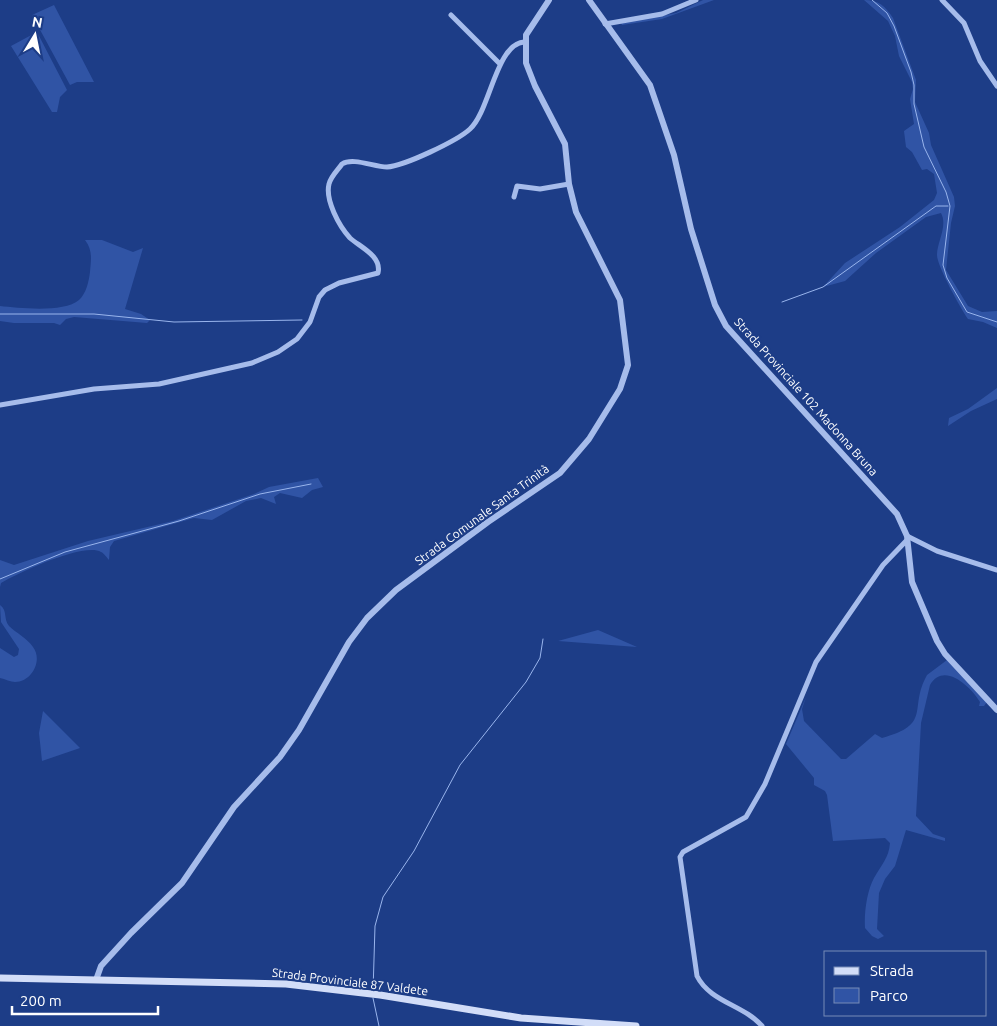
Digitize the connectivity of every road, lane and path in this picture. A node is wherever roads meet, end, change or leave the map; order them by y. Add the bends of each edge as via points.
1 (549, 0) edge
2 (588, 0) edge
3 (696, 0) edge
4 (942, 0) edge
5 (452, 14) dead end
6 (605, 24) junction
7 (524, 42) junction
8 (500, 64) junction
9 (997, 86) edge
10 (569, 184) junction
11 (514, 198) dead end
12 (0, 405) edge
13 (907, 538) junction
14 (997, 570) edge
15 (997, 710) edge
16 (0, 978) edge
17 (96, 980) junction
18 (636, 1026) edge
19 (762, 1026) edge

1 - 7 street
2 - 6 street, Strada Provinciale 102 Madonna Bruna
3 - 6 street via 662,14
4 - 9 street via 964,24 980,60
5 - 8 street
6 - 13 street, Strada Provinciale 102 Madonna Bruna via 650,85 674,155 691,229 715,305 726,326 897,514
7 - 8 street via 512,46
7 - 10 street, Strada Comunale Santa Trinità via 530,75 565,144
8 - 12 street via 481,114 468,131 402,164 383,166 345,162 339,167 329,184 330,202 350,238 374,258 379,268 375,274 325,290 304,330 288,345 252,363 159,384 94,389
10 - 11 street via 540,189 516,186
10 - 17 street, Strada Comunale Santa Trinità via 576,212 620,300 628,365 613,402 589,439 560,473 396,590 366,618 348,642 299,730 280,757 234,807 182,883 101,966
13 - 14 street via 936,551
13 - 15 street, Strada Provinciale 102 Madonna Bruna via 912,582 937,640 945,654
13 - 19 street via 883,565 816,662 764,784 746,817 683,852 680,858 697,976 710,992 750,1015
16 - 17 main road, Strada Provinciale 87 Valdete
17 - 18 main road, Strada Provinciale 87 Valdete via 269,983 373,994 522,1018

